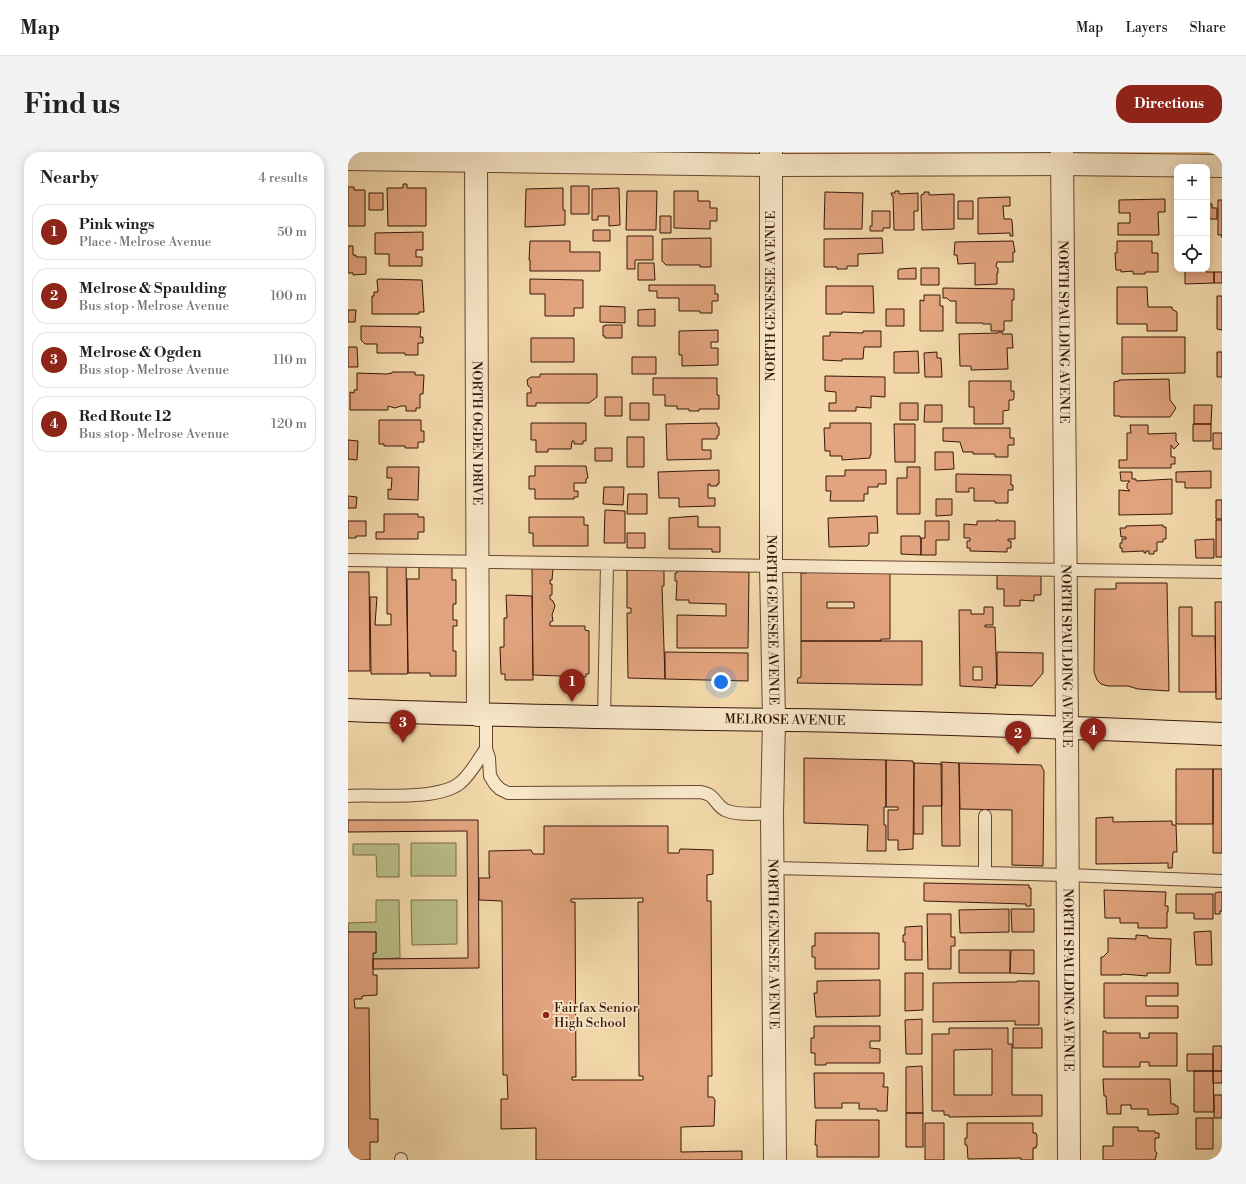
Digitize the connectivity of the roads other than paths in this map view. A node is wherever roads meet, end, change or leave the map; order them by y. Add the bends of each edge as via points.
1 (476, 156) edge
2 (1062, 158) edge
3 (348, 159) edge
4 (771, 159) edge
5 (1222, 166) edge
6 (348, 560) edge
7 (478, 562) junction
8 (607, 564) junction
9 (771, 567) junction
10 (1066, 569) junction
11 (1222, 572) edge
12 (348, 710) edge
13 (482, 715) junction
14 (604, 717) junction
15 (774, 720) junction
16 (1067, 728) junction
17 (1222, 734) edge
18 (486, 749) junction
19 (348, 796) edge
20 (772, 814) junction
21 (985, 816) dead end
22 (772, 868) junction
23 (985, 873) junction
24 (1067, 875) junction
25 (1222, 881) edge
26 (775, 1160) edge
27 (1068, 1160) edge

1 - 3 street
1 - 4 street
1 - 7 street, NORTH OGDEN DRIVE
2 - 4 street
2 - 5 street
2 - 10 street, NORTH SPAULDING AVENUE
4 - 9 street, NORTH GENESEE AVENUE
6 - 7 lane
7 - 8 lane
7 - 13 street, NORTH OGDEN DRIVE
8 - 9 lane
8 - 14 lane
9 - 10 lane
9 - 15 street, NORTH GENESEE AVENUE
10 - 11 lane
10 - 16 street, NORTH SPAULDING AVENUE
12 - 13 street, MELROSE AVENUE
13 - 14 street, MELROSE AVENUE
13 - 18 lane
14 - 15 street, MELROSE AVENUE
15 - 16 street, MELROSE AVENUE
15 - 20 street, NORTH GENESEE AVENUE
16 - 17 street, MELROSE AVENUE
16 - 24 street, NORTH SPAULDING AVENUE
18 - 19 lane via 470,774 450,790 420,795
18 - 20 lane via 492,780 500,789 508,792 700,792 711,796 721,807 730,811
20 - 22 street, NORTH GENESEE AVENUE
21 - 23 lane
22 - 23 lane
22 - 26 street, NORTH GENESEE AVENUE
23 - 24 lane
24 - 25 lane
24 - 27 street, NORTH SPAULDING AVENUE

